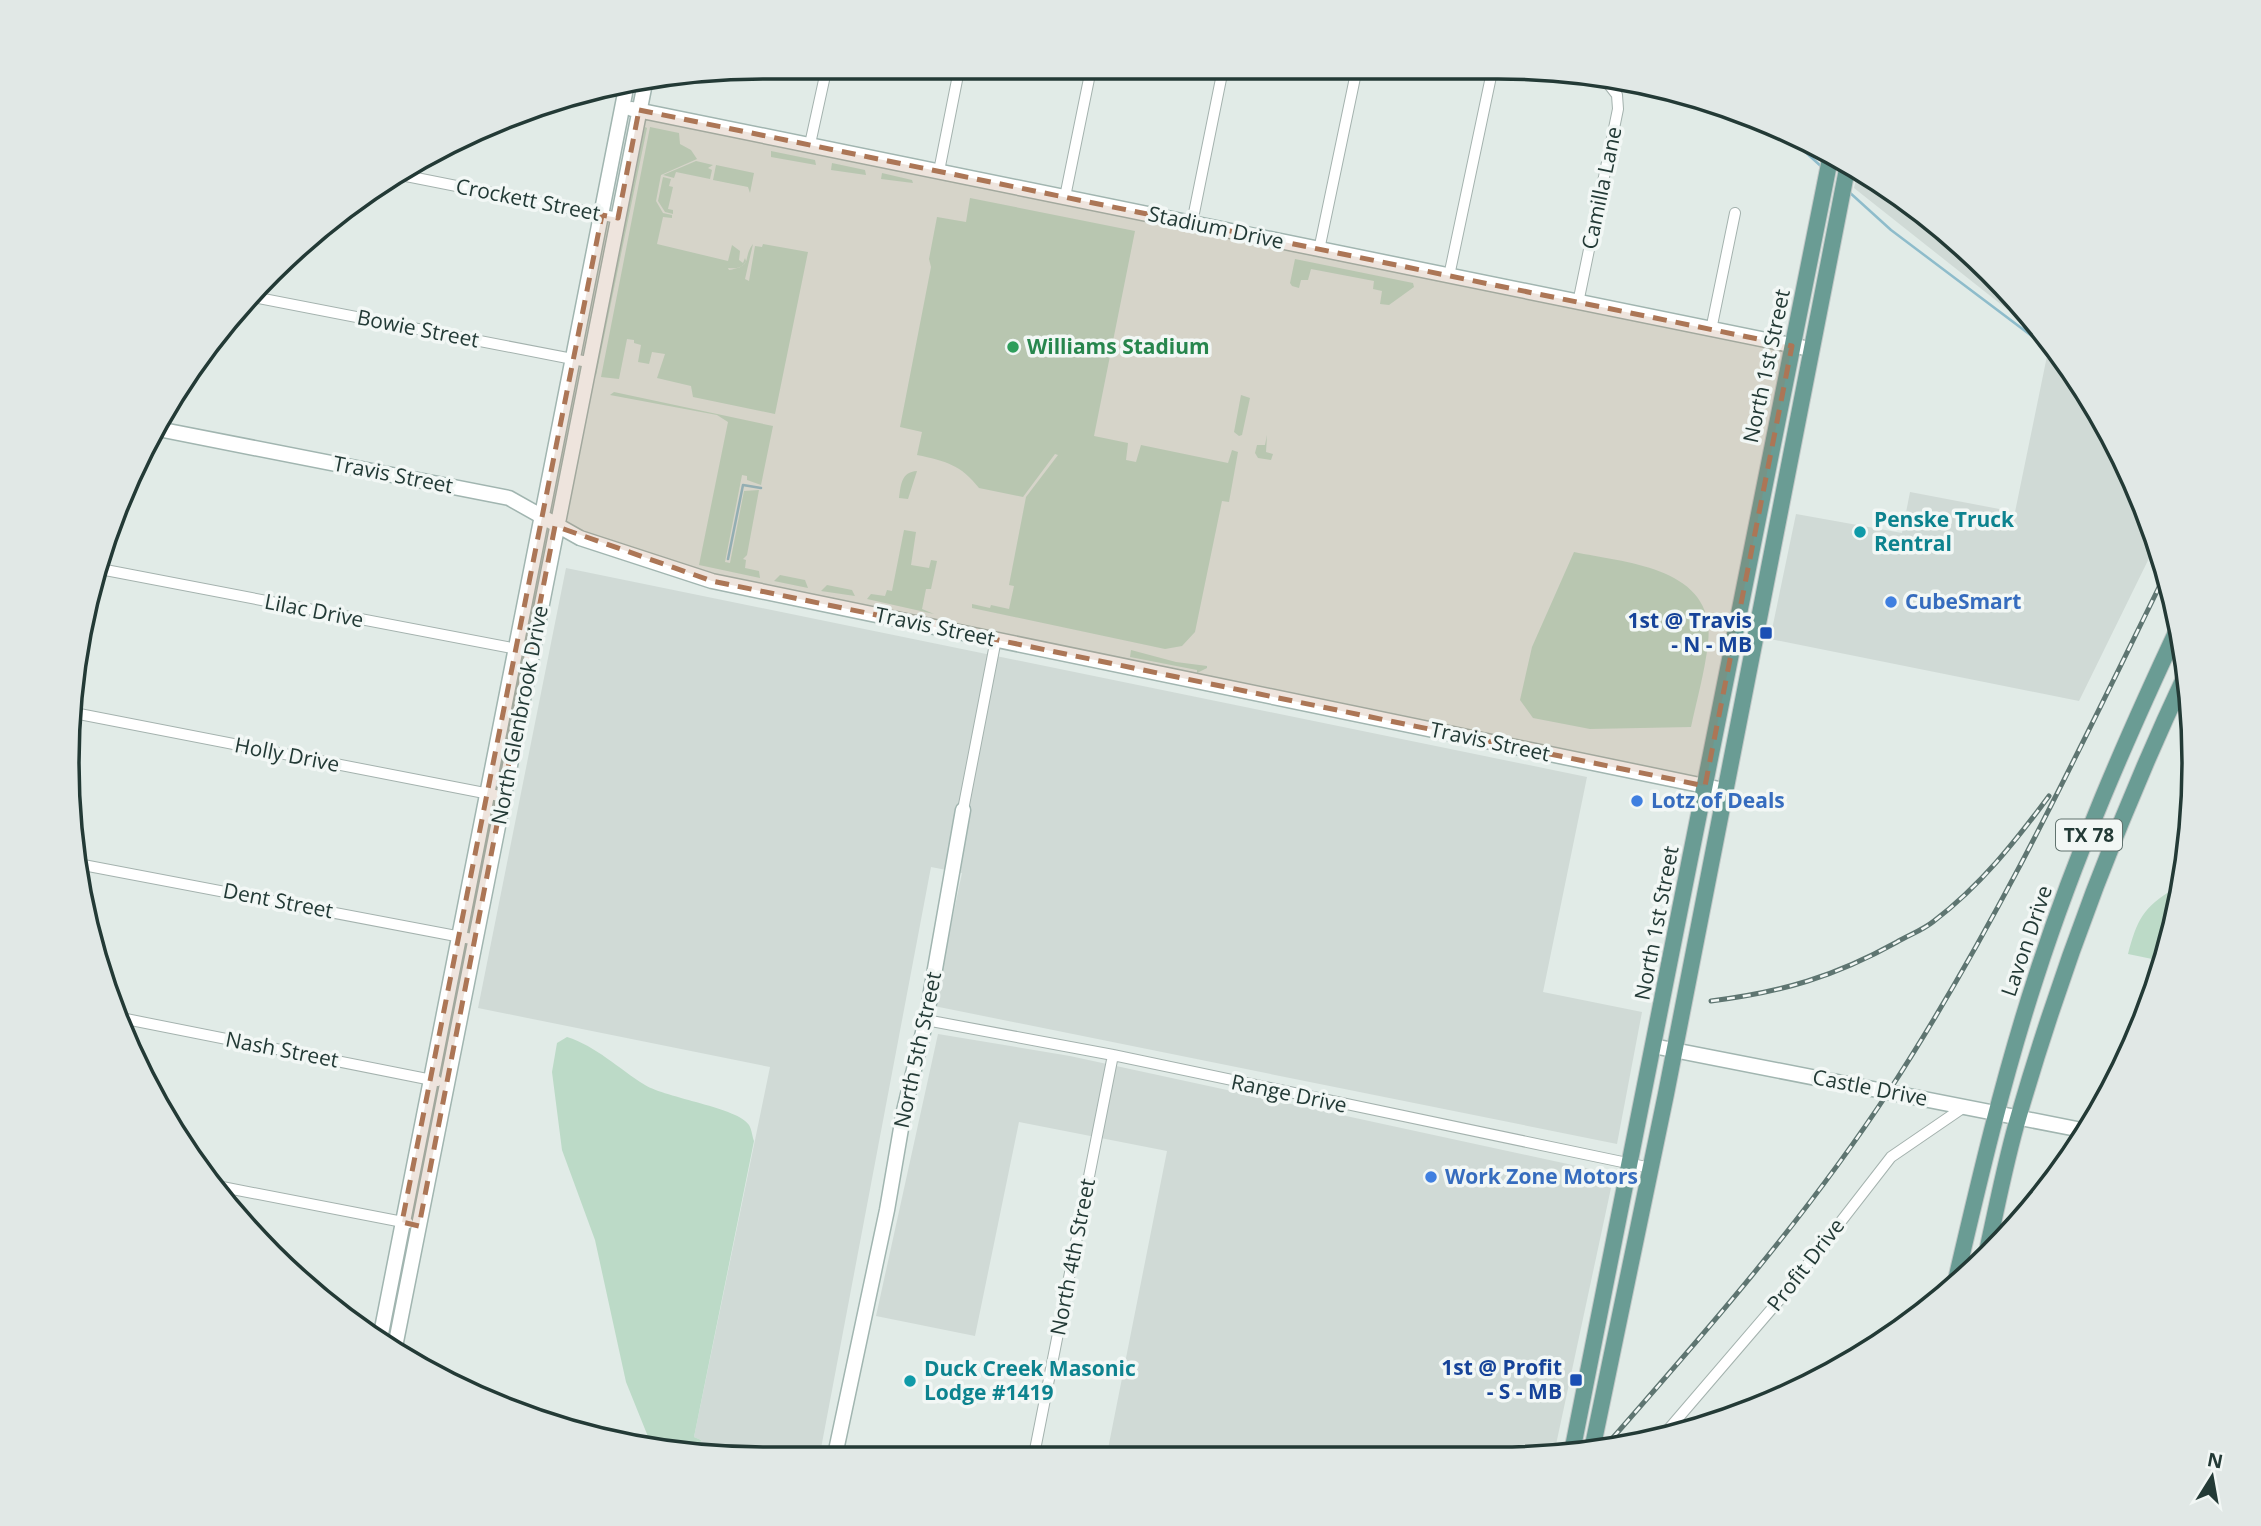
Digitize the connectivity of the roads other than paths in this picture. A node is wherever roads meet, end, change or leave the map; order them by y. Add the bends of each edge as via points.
1 (824, 79) edge
2 (957, 79) edge
3 (1089, 79) edge
4 (1221, 79) edge
5 (1355, 79) edge
6 (1490, 79) edge
7 (1613, 89) edge
8 (644, 90) edge
9 (625, 93) edge
10 (623, 107) junction
11 (639, 110) junction
12 (810, 144) junction
13 (1829, 164) edge
14 (939, 171) junction
15 (1846, 174) edge
16 (410, 177) edge
17 (1824, 189) junction
18 (1065, 197) junction
19 (1735, 213) dead end
20 (602, 215) junction
21 (618, 218) junction
22 (1192, 223) junction
23 (1319, 250) junction
24 (1826, 272) junction
25 (1449, 276) junction
26 (261, 299) edge
27 (1578, 303) junction
28 (1711, 330) junction
29 (1792, 346) junction
30 (1810, 349) junction
31 (581, 361) junction
32 (165, 430) edge
33 (542, 514) junction
34 (555, 525) junction
35 (107, 570) edge
36 (996, 639) junction
37 (2171, 643) edge
38 (516, 649) junction
39 (1730, 650) junction
40 (533, 652) junction
41 (1751, 654) junction
42 (2157, 674) junction
43 (2176, 677) edge
44 (2178, 692) edge
45 (80, 714) edge
46 (2117, 766) junction
47 (1705, 786) junction
48 (1724, 790) junction
49 (488, 794) junction
50 (505, 797) junction
51 (963, 810) joint
52 (1698, 820) junction
53 (1718, 824) junction
54 (2109, 850) junction
55 (87, 866) edge
56 (459, 936) junction
57 (477, 940) junction
58 (129, 1020) edge
59 (926, 1020) junction
60 (1653, 1046) junction
61 (1675, 1051) junction
62 (1113, 1055) junction
63 (430, 1079) junction
64 (447, 1083) junction
65 (1964, 1107) junction
66 (1996, 1113) junction
67 (2018, 1117) junction
68 (2076, 1129) edge
69 (1629, 1164) junction
70 (1651, 1168) junction
71 (227, 1188) edge
72 (402, 1222) junction
73 (419, 1226) junction
74 (1990, 1238) edge
75 (1959, 1268) edge
76 (381, 1331) edge
77 (396, 1340) edge
78 (1591, 1357) junction
79 (1610, 1361) junction
80 (1673, 1425) edge
81 (1594, 1440) edge
82 (1574, 1442) edge
83 (837, 1447) edge
84 (1036, 1447) edge

1 - 12 street
2 - 14 street
3 - 18 street
4 - 22 street
5 - 23 street
6 - 25 street
7 - 27 street, Camilla Lane via 1618,109
8 - 11 street, North Glenbrook Drive
9 - 10 street, North Glenbrook Drive
10 - 11 street, Stadium Drive
10 - 20 street, North Glenbrook Drive
11 - 12 street, Stadium Drive
11 - 21 street, North Glenbrook Drive
12 - 14 street, Stadium Drive
13 - 17 main road, North 1st Street
14 - 18 street, Stadium Drive
15 - 24 main road, North 1st Street
16 - 20 street, Crockett Street
17 - 24 main road via 1821,262
17 - 29 main road, North 1st Street
18 - 22 street, Stadium Drive
19 - 28 street
20 - 21 street, Crockett Street
20 - 31 street, North Glenbrook Drive
21 - 31 street, North Glenbrook Drive
22 - 23 street, Stadium Drive
23 - 25 street, Stadium Drive
24 - 30 main road, North 1st Street
25 - 27 street, Stadium Drive
26 - 31 street, Bowie Street
27 - 28 street, Stadium Drive
28 - 29 street, Stadium Drive
29 - 30 street, Stadium Drive
29 - 39 main road, North 1st Street
30 - 41 main road, North 1st Street
31 - 33 street, North Glenbrook Drive
31 - 34 street, North Glenbrook Drive
32 - 33 street, Travis Street via 509,498
33 - 34 street, Travis Street
33 - 38 street, North Glenbrook Drive
34 - 36 street, Travis Street via 596,544 712,581
34 - 40 street, North Glenbrook Drive
35 - 38 street, Lilac Drive
36 - 47 street, Travis Street
36 - 51 street, North 5th Street
37 - 42 main road, Lavon Drive / TX 78
38 - 40 street, Lilac Drive
38 - 49 street, North Glenbrook Drive
39 - 41 main road
39 - 47 main road, North 1st Street
40 - 50 street, North Glenbrook Drive
41 - 48 main road, North 1st Street
42 - 43 main road
42 - 46 main road, Lavon Drive / TX 78
44 - 54 main road, TX 78
45 - 49 street, Holly Drive
46 - 54 main road via 2101,829 2102,843
46 - 66 main road, Lavon Drive / TX 78 via 2040,965
47 - 48 street, Travis Street
47 - 52 main road, North 1st Street
48 - 53 main road, North 1st Street
49 - 50 street, Holly Drive
49 - 56 street, North Glenbrook Drive
50 - 57 street, North Glenbrook Drive
51 - 59 street, North 5th Street
52 - 53 main road
52 - 60 main road, North 1st Street
53 - 61 main road, North 1st Street
54 - 67 main road, TX 78
55 - 56 street, Dent Street
56 - 57 street, Dent Street
56 - 63 street, North Glenbrook Drive
57 - 64 street, North Glenbrook Drive
58 - 63 street, Nash Street
59 - 62 street, Range Drive
59 - 83 street, North 5th Street
60 - 61 street, Castle Drive
60 - 69 main road, North 1st Street
61 - 65 street, Castle Drive
61 - 70 main road, North 1st Street
62 - 69 street, Range Drive
62 - 84 street, North 4th Street
63 - 64 street, Nash Street
63 - 72 street, North Glenbrook Drive
64 - 73 street, North Glenbrook Drive
65 - 66 street, Castle Drive
65 - 80 street, Profit Drive via 1891,1157 1787,1291
66 - 67 street, Castle Drive
66 - 75 main road, Lavon Drive / TX 78
67 - 68 street, Castle Drive
67 - 74 main road, TX 78
69 - 70 street, Range Drive
69 - 78 main road, North 1st Street
70 - 79 main road, North 1st Street
71 - 72 street
72 - 73 street
72 - 76 street, North Glenbrook Drive
73 - 77 street, North Glenbrook Drive
78 - 79 main road
78 - 82 main road, North 1st Street
79 - 81 main road, North 1st Street

